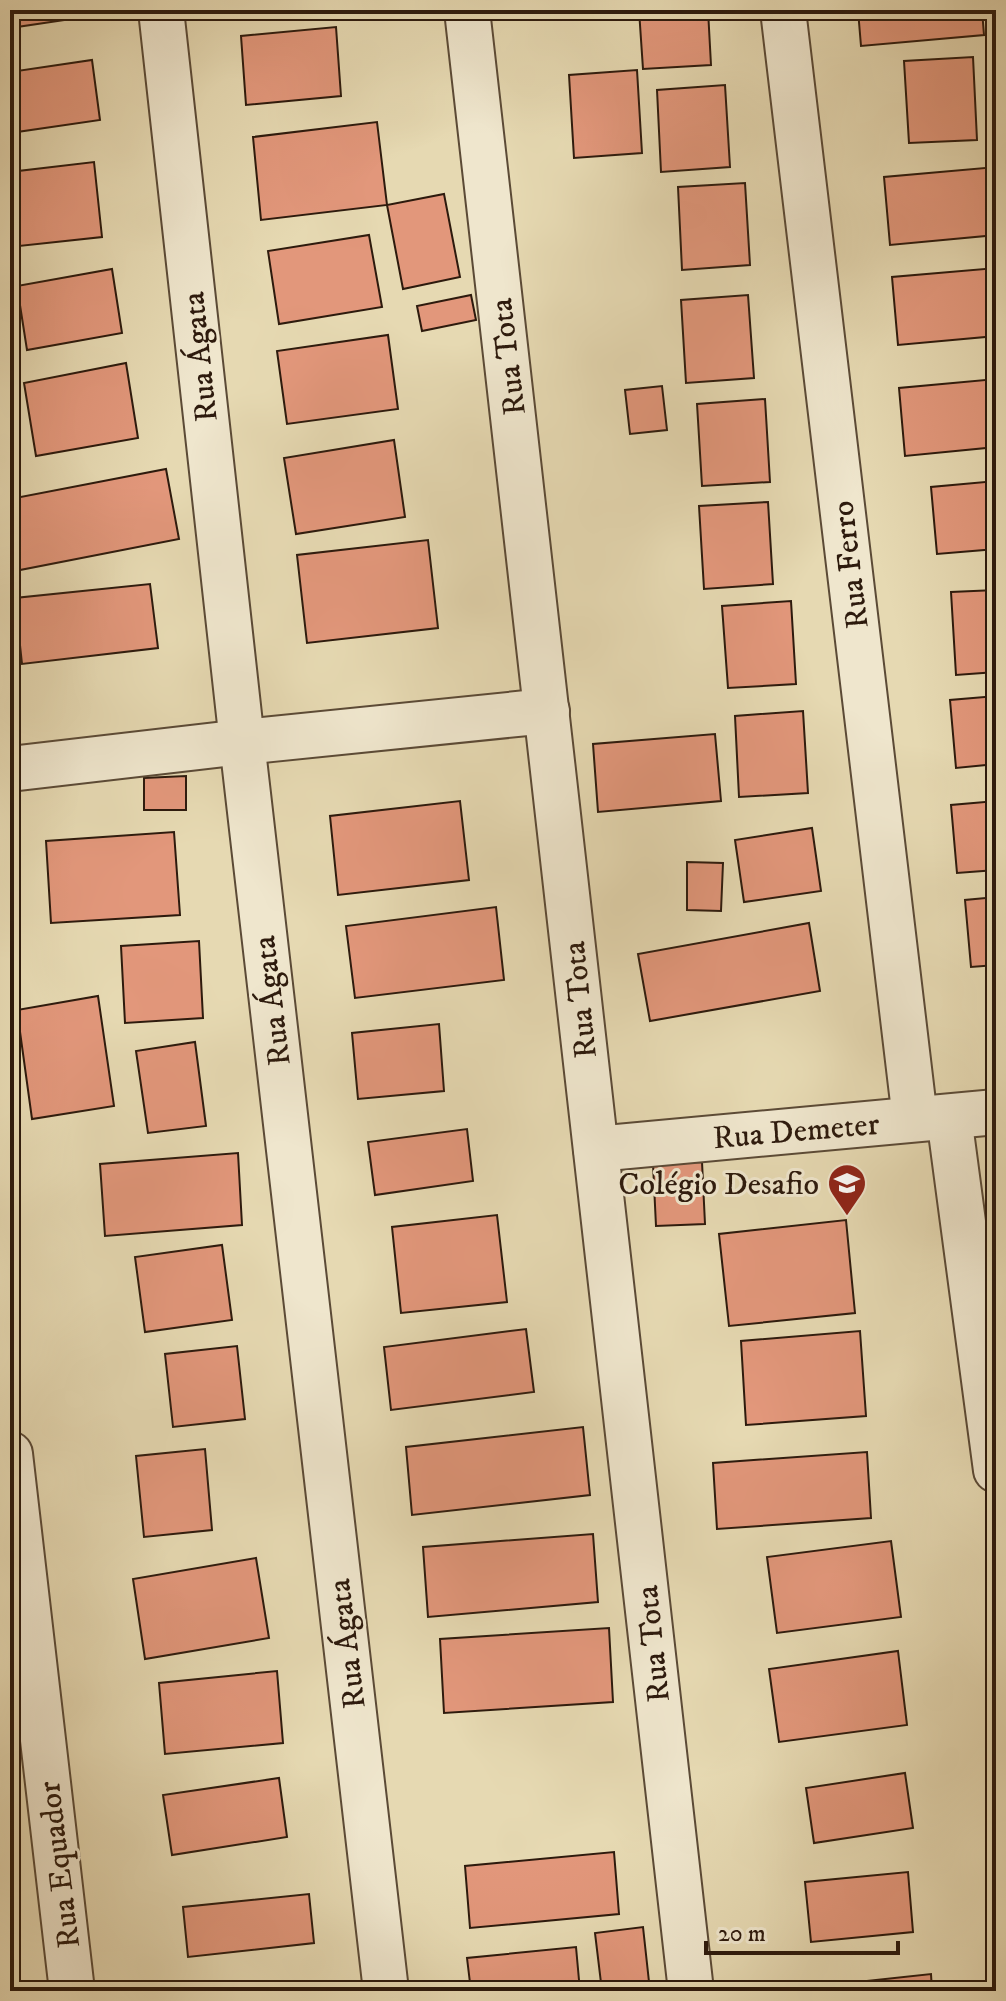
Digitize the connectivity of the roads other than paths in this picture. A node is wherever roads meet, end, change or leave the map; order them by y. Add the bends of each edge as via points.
1 (161, 10) edge
2 (467, 10) edge
3 (783, 10) edge
4 (547, 711) junction
5 (242, 742) junction
6 (10, 769) edge
7 (996, 1112) edge
8 (932, 1118) junction
9 (596, 1149) junction
10 (10, 1454) edge
11 (996, 1470) edge
12 (72, 1991) edge
13 (386, 1991) edge
14 (691, 1991) edge

1 - 5 street, Rua Ágata
2 - 4 street, Rua Tota
3 - 8 street, Rua Ferro
4 - 5 street
4 - 9 street, Rua Tota
5 - 6 street
5 - 13 street, Rua Ágata
7 - 8 street, Rua Demeter
8 - 9 street, Rua Demeter
8 - 11 street, Rua Ferro
9 - 14 street, Rua Tota
10 - 12 street, Rua Equador

